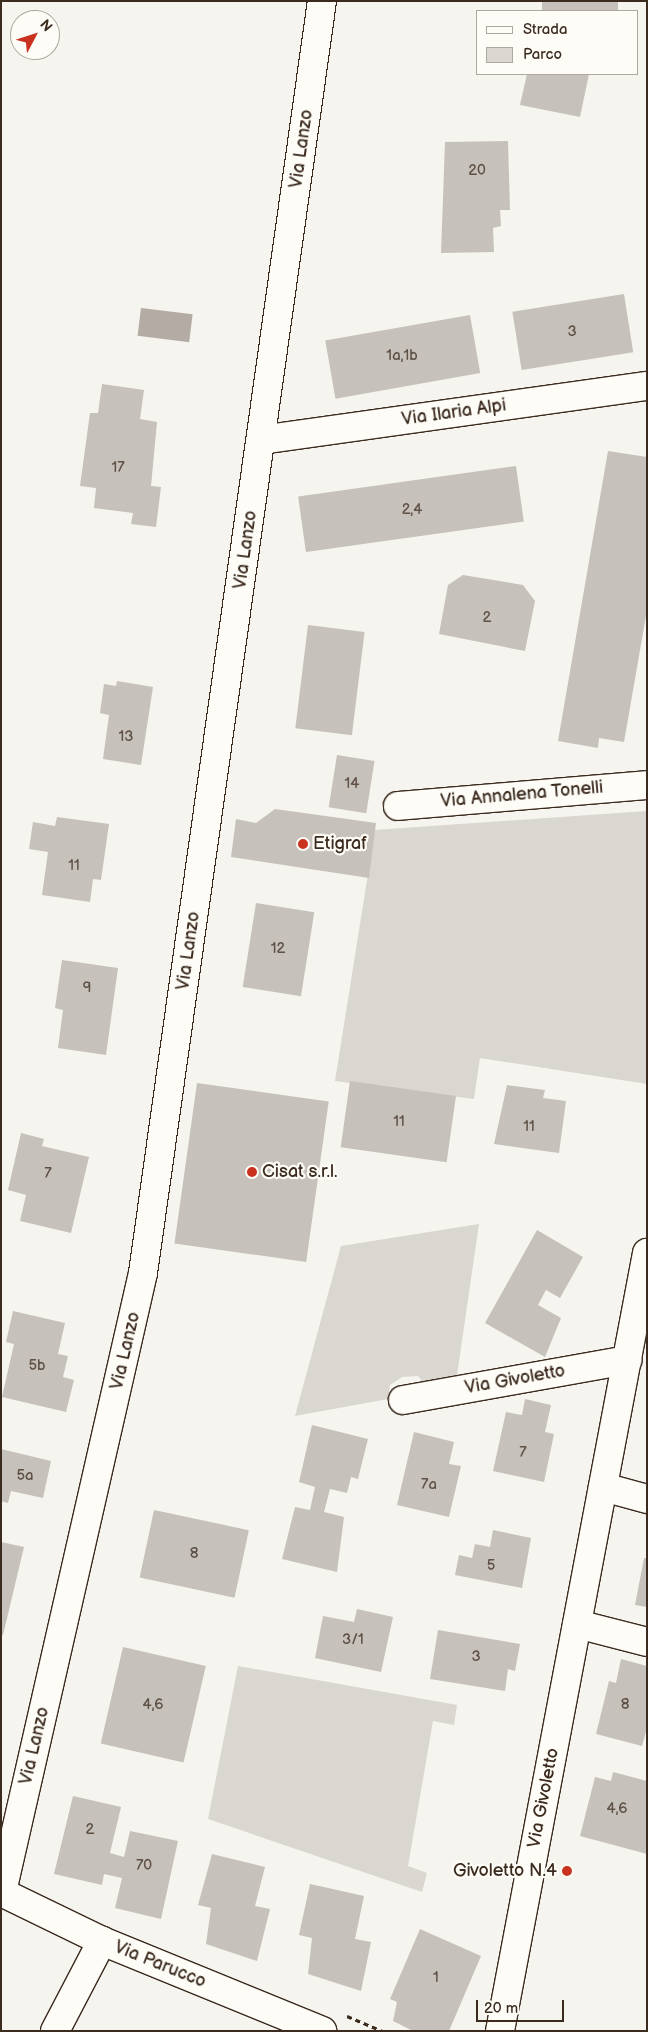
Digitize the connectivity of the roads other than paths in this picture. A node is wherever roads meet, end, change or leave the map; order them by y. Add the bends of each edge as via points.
1 (322, 1) edge
2 (647, 386) edge
3 (261, 440) junction
4 (647, 785) edge
5 (398, 806) dead end
6 (647, 1253) edge
7 (627, 1360) junction
8 (404, 1400) dead end
9 (602, 1487) junction
10 (647, 1499) edge
11 (577, 1624) junction
12 (647, 1642) edge
13 (2, 1892) edge
14 (102, 1941) junction
15 (55, 2031) edge
16 (322, 2031) edge
17 (500, 2031) edge

1 - 3 street, Via Lanzo
2 - 3 street, Via Ilaria Alpi
3 - 13 street, Via Lanzo via 144,1273
4 - 5 street, Via Annalena Tonelli
6 - 7 street, Via Givoletto
7 - 8 street, Via Givoletto
7 - 9 street, Via Givoletto
9 - 10 street
9 - 11 street, Via Givoletto
11 - 12 street
11 - 17 street, Via Givoletto
13 - 14 street, Via Parucco
14 - 15 street
14 - 16 street, Via Parucco

